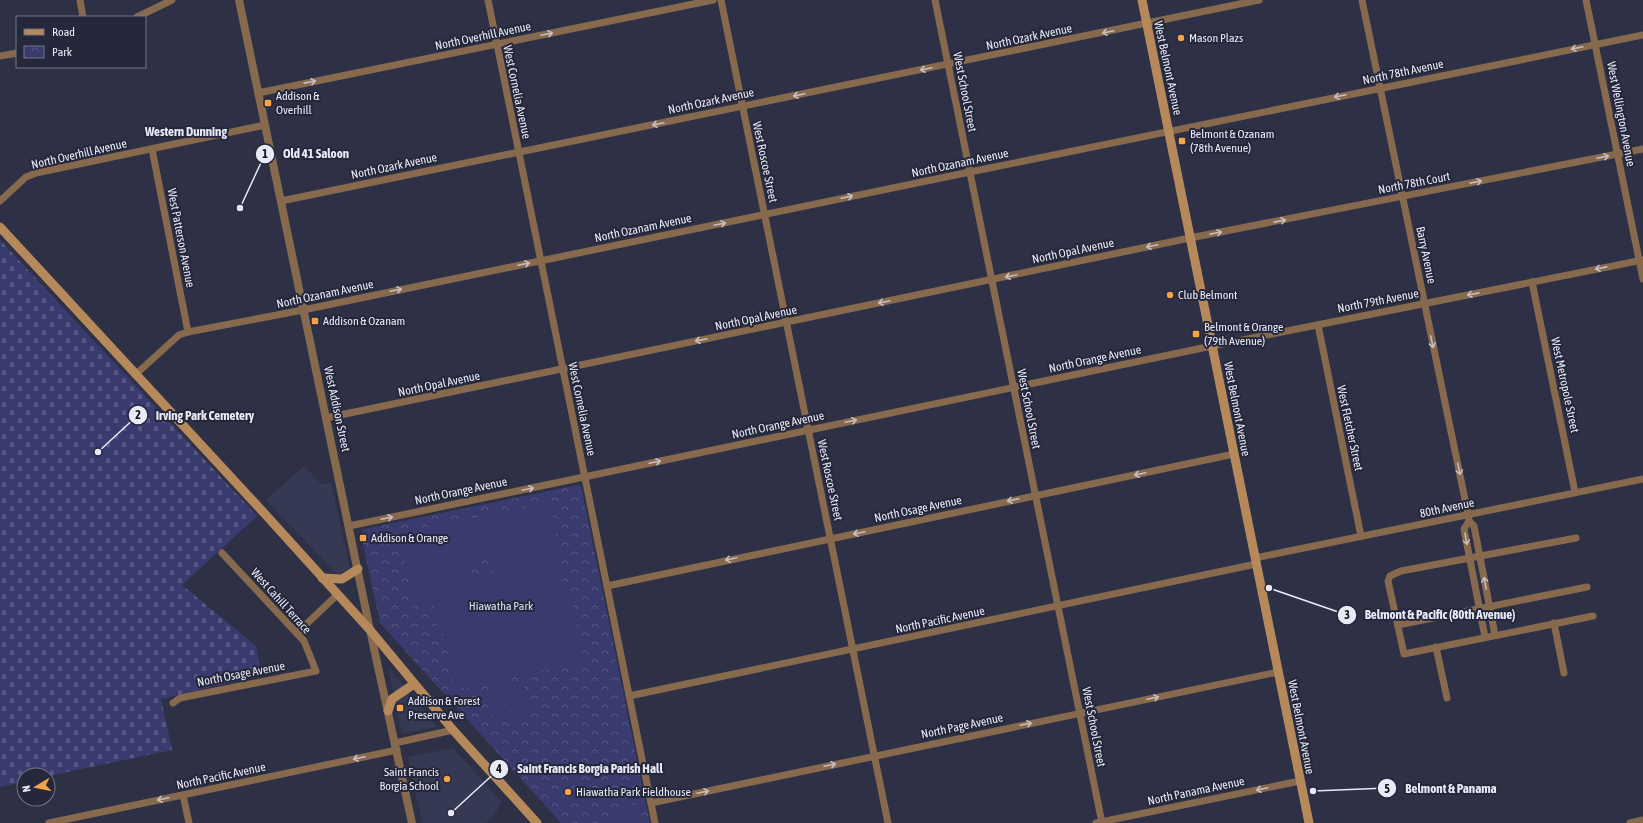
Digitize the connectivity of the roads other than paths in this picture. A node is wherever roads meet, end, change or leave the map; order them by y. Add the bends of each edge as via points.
1 (80, 0) edge
2 (172, 0) edge
3 (239, 0) edge
4 (488, 0) edge
5 (713, 0) edge
6 (721, 0) edge
7 (935, 0) edge
8 (1142, 0) edge
9 (1259, 0) edge
10 (1362, 0) edge
11 (1586, 0) edge
12 (83, 16) edge
13 (139, 16) edge
14 (1146, 24) junction
15 (1643, 35) edge
16 (496, 44) junction
17 (1595, 44) junction
18 (16, 53) edge
19 (0, 56) edge
20 (948, 64) junction
21 (1380, 88) junction
22 (258, 93) junction
23 (743, 106) junction
24 (265, 125) junction
25 (1168, 131) junction
26 (152, 149) junction
27 (1643, 149) edge
28 (518, 152) junction
29 (1618, 154) junction
30 (970, 172) junction
31 (1402, 196) junction
32 (0, 201) edge
33 (281, 201) junction
34 (765, 214) junction
35 (0, 228) edge
36 (1190, 238) junction
37 (540, 260) junction
38 (1641, 260) edge
39 (1643, 279) edge
40 (992, 280) junction
41 (1532, 282) junction
42 (1424, 303) junction
43 (304, 310) junction
44 (787, 322) junction
45 (1318, 325) junction
46 (188, 332) junction
47 (1212, 346) junction
48 (563, 369) junction
49 (136, 375) junction
50 (1013, 387) junction
51 (326, 418) junction
52 (808, 430) junction
53 (1234, 454) junction
54 (585, 477) junction
55 (1643, 479) edge
56 (1575, 492) junction
57 (1035, 495) junction
58 (1468, 518) junction
59 (349, 526) junction
60 (1361, 536) junction
61 (1576, 538) dead end
62 (831, 539) junction
63 (222, 553) dead end
64 (1480, 557) junction
65 (1470, 558) junction
66 (1255, 561) junction
67 (358, 569) junction
68 (322, 578) junction
69 (607, 586) junction
70 (1587, 587) dead end
71 (337, 595) junction
72 (1490, 605) junction
73 (1058, 606) junction
74 (1479, 607) junction
75 (1593, 616) dead end
76 (1554, 624) junction
77 (1398, 625) junction
78 (370, 630) junction
79 (297, 633) junction
80 (1495, 635) junction
81 (1485, 637) junction
82 (1436, 647) junction
83 (853, 649) junction
84 (316, 670) joint
85 (1278, 672) junction
86 (1564, 673) dead end
87 (414, 684) junction
88 (629, 696) junction
89 (1447, 698) dead end
90 (172, 703) dead end
91 (388, 711) junction
92 (1080, 713) junction
93 (453, 730) junction
94 (396, 747) junction
95 (875, 756) junction
96 (1300, 781) junction
97 (183, 795) junction
98 (651, 803) junction
99 (1643, 820) edge
100 (49, 823) edge
101 (189, 823) edge
102 (412, 823) edge
103 (537, 823) edge
104 (655, 823) edge
105 (888, 823) edge
106 (1100, 823) edge
107 (1309, 823) edge
108 (1630, 823) edge

1 - 12 street
2 - 13 street
3 - 22 street, West Addison Street
4 - 16 street, West Cornelia Avenue
16 -> 5 street, North Overhill Avenue
6 - 23 street, West Roscoe Street
7 - 20 street, West School Street
8 - 14 main road, West Belmont Avenue
9 - 14 street, North Ozark Avenue
10 - 21 street, Barry Avenue
11 - 17 street, West Wellington Avenue
14 -> 20 street, North Ozark Avenue
14 - 25 main road, West Belmont Avenue
15 - 17 street, North 78th Avenue
22 -> 16 street, North Overhill Avenue
16 - 28 street, West Cornelia Avenue
17 -> 21 street, North 78th Avenue
17 - 29 street, West Wellington Avenue
18 - 19 street
20 -> 23 street, North Ozark Avenue
20 - 30 street, West School Street
21 -> 25 street, North 78th Avenue
21 - 31 street, Barry Avenue
22 - 24 street, West Addison Street
23 -> 28 street, North Ozark Avenue
23 - 34 street, West Roscoe Street
24 - 26 street, North Overhill Avenue
24 - 33 street, West Addison Street
25 - 30 street, North Ozanam Avenue
25 - 36 main road, West Belmont Avenue
26 - 32 street, North Overhill Avenue via 36,173 26,177
26 - 46 street, West Patterson Avenue
27 - 29 street, North 78th Court
28 - 33 street, North Ozark Avenue
28 - 37 street, West Cornelia Avenue
31 -> 29 street, North 78th Court
29 - 38 street, West Wellington Avenue
34 -> 30 street, North Ozanam Avenue
30 - 40 street, West School Street
36 -> 31 street, North 78th Court
31 - 42 street, Barry Avenue
33 - 43 street, West Addison Street
37 -> 34 street, North Ozanam Avenue
34 - 44 street, West Roscoe Street
35 - 49 main road
36 -> 40 street, North Opal Avenue
36 - 47 main road, West Belmont Avenue
43 -> 37 street, North Ozanam Avenue
37 - 48 street, West Cornelia Avenue
38 - 39 street, West Wellington Avenue
38 -> 41 street, North 79th Avenue
40 -> 44 street, North Opal Avenue
40 - 50 street, West School Street
41 -> 42 street, North 79th Avenue
41 - 56 street, West Metropole Street
42 - 45 street, North 79th Avenue
42 -> 58 street, Barry Avenue
43 - 46 street, North Ozanam Avenue
43 - 51 street, West Addison Street
44 -> 48 street, North Opal Avenue
44 - 52 street, West Roscoe Street
45 - 47 street, North 79th Avenue
45 - 60 street, West Fletcher Street
46 - 49 street, North Ozanam Avenue via 179,336
47 - 50 street, North Orange Avenue
47 - 53 main road, West Belmont Avenue
48 - 51 street, North Opal Avenue
48 - 54 street, West Cornelia Avenue
49 - 68 main road
52 -> 50 street, North Orange Avenue
50 - 57 street, West School Street
51 - 59 street, West Addison Street
54 -> 52 street, North Orange Avenue
52 - 62 street, West Roscoe Street
53 -> 57 street, North Osage Avenue
53 - 66 main road, West Belmont Avenue
59 -> 54 street, North Orange Avenue
54 - 69 street, West Cornelia Avenue
55 - 56 street, 80th Avenue
56 - 58 street, 80th Avenue
57 -> 62 street, North Osage Avenue
57 - 73 street, West School Street
58 - 60 street, 80th Avenue
58 - 64 street via 1474,526
58 -> 65 street via 1464,529
59 - 67 street, West Addison Street
60 - 66 street, 80th Avenue
61 - 64 street
62 -> 69 street, North Osage Avenue
62 - 83 street, West Roscoe Street
63 - 79 street, West Cahill Terrace
64 - 65 street
72 -> 64 street
65 - 74 street
65 - 77 street via 1401,571 1390,576 1388,581
66 - 73 street, North Pacific Avenue
66 - 85 main road, West Belmont Avenue
67 - 68 main road via 342,579
67 - 78 street, West Addison Street
68 - 71 main road
69 - 88 street, West Cornelia Avenue
70 - 72 street
71 - 78 main road
71 - 79 street
72 - 74 street
72 - 80 street
73 - 83 street, North Pacific Avenue
73 - 92 street, West School Street
74 - 77 street
74 - 81 street
75 - 76 street
76 - 80 street
76 - 86 street
77 - 82 street via 1404,654
78 - 87 main road
78 - 91 street, West Addison Street
79 - 84 street, West Cahill Terrace via 304,641
80 - 81 street
81 - 82 street
82 - 89 street
83 - 88 street, North Pacific Avenue
83 - 95 street, West Roscoe Street
84 - 90 street, North Osage Avenue via 180,698
92 -> 85 street, North Page Avenue
85 - 96 main road, West Belmont Avenue
87 - 91 main road via 392,699
87 - 93 main road
88 - 98 street, West Cornelia Avenue
91 - 94 street, West Addison Street
95 -> 92 street, North Page Avenue
92 - 106 street, West School Street
93 - 94 street, North Pacific Avenue
93 - 103 main road
94 -> 97 street, North Pacific Avenue
94 - 102 street, West Addison Street
98 -> 95 street, North Page Avenue
95 - 105 street, West Roscoe Street
96 -> 106 street, North Panama Avenue
96 - 107 main road, West Belmont Avenue
97 -> 100 street, North Pacific Avenue
97 - 101 street
98 - 104 street, West Cornelia Avenue
99 - 108 street

